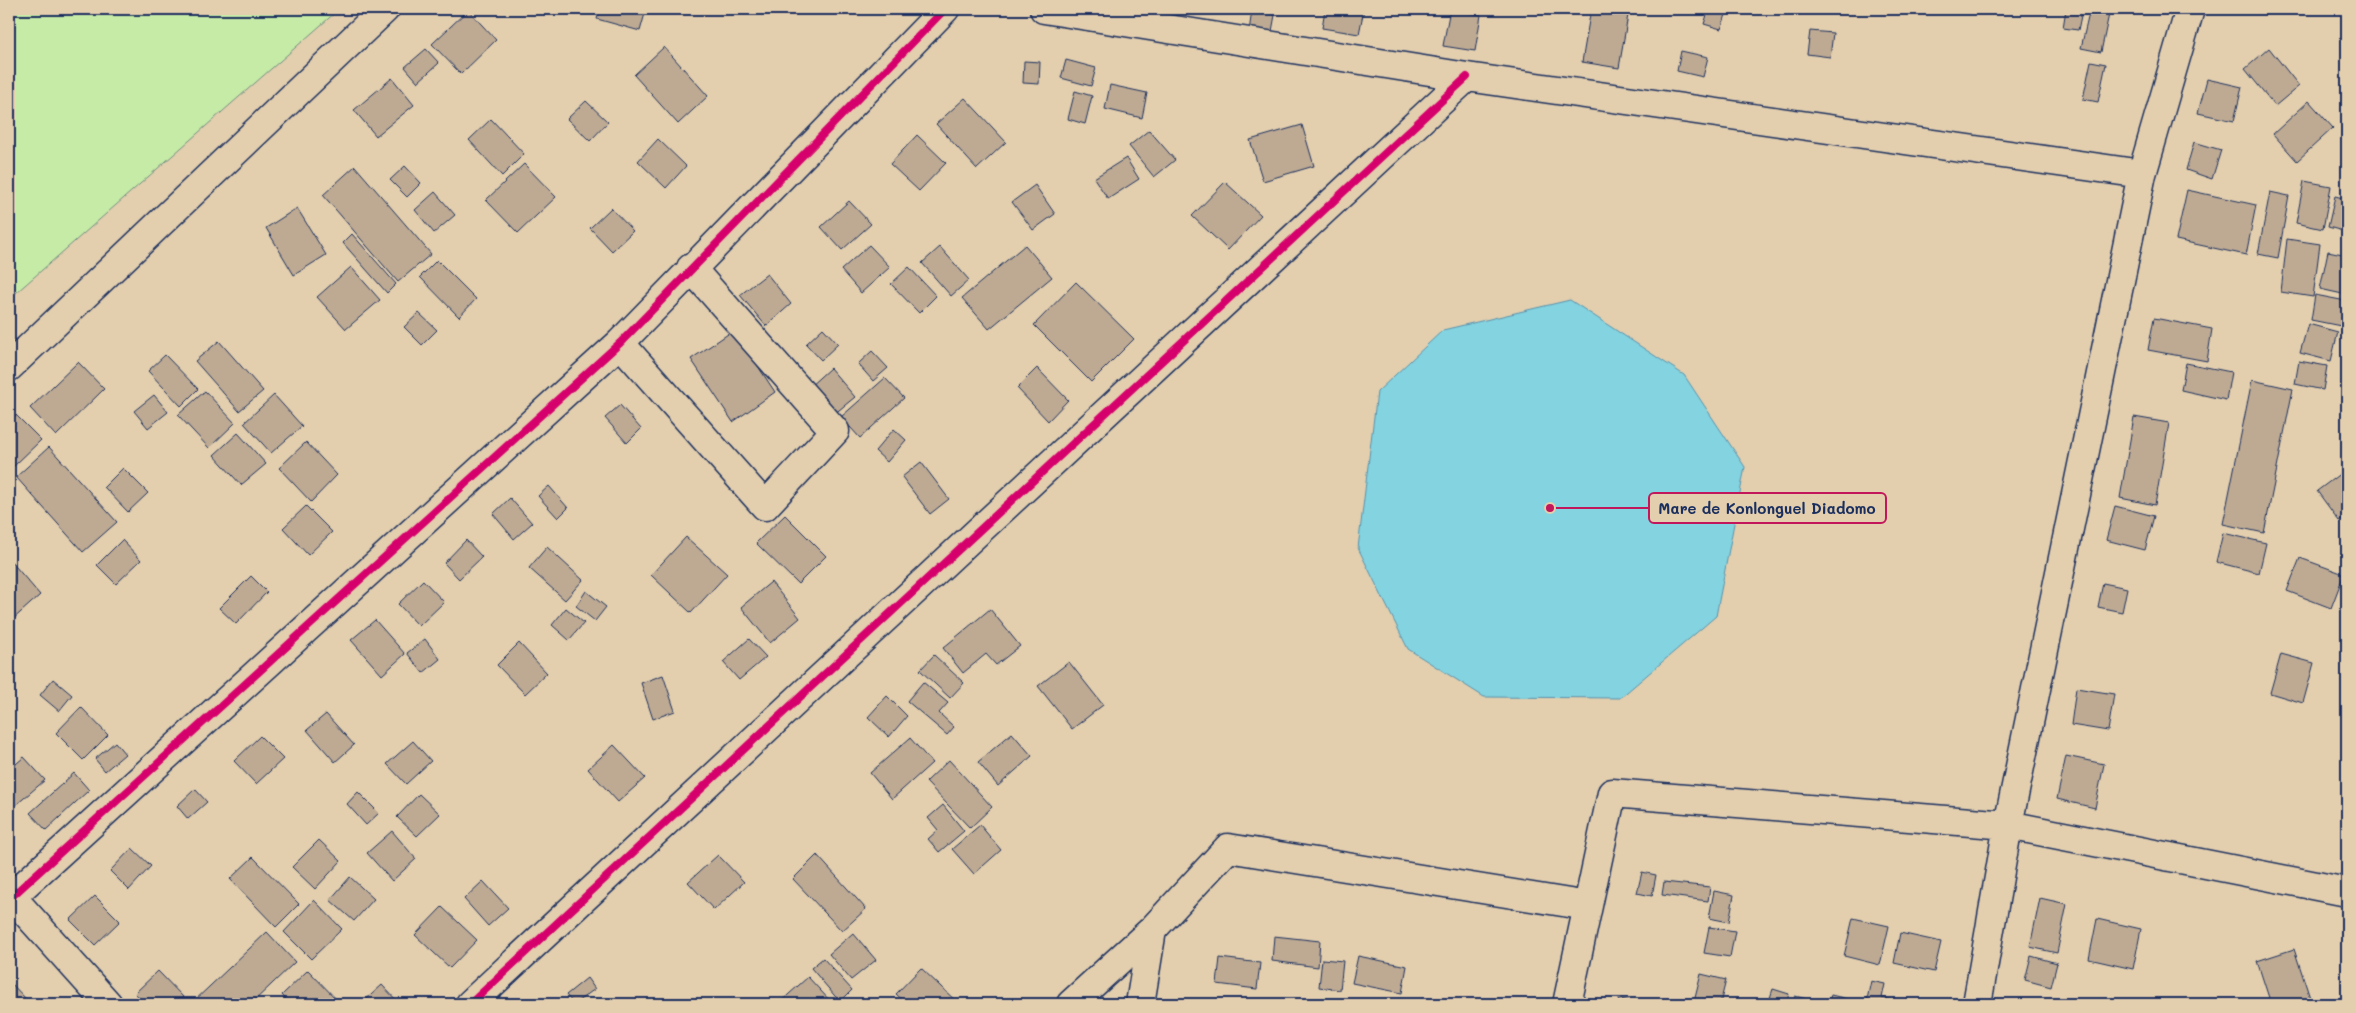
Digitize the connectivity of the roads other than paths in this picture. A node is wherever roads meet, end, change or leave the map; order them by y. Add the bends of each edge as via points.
1 (385, 9) edge
2 (945, 9) edge
3 (1044, 9) edge
4 (2190, 9) edge
5 (1467, 78) junction
6 (2142, 174) junction
7 (691, 268) junction
8 (620, 343) junction
9 (9, 367) edge
10 (2008, 826) junction
11 (2347, 892) edge
12 (10, 896) edge
13 (1588, 906) junction
14 (1152, 930) junction
15 (108, 1004) edge
16 (470, 1004) edge
17 (1070, 1004) edge
18 (1140, 1004) edge
19 (1567, 1004) edge
20 (1977, 1004) edge

1 - 9 street
2 - 7 street
3 - 5 street
4 - 6 street
5 - 6 street
5 - 16 street
6 - 10 street
7 - 8 street
7 - 8 street via 835,431 765,506
8 - 12 street
10 - 11 street
10 - 13 street via 1612,793
10 - 20 street
12 - 15 street
13 - 14 street via 1228,848
13 - 19 street
14 - 17 street
14 - 18 street

